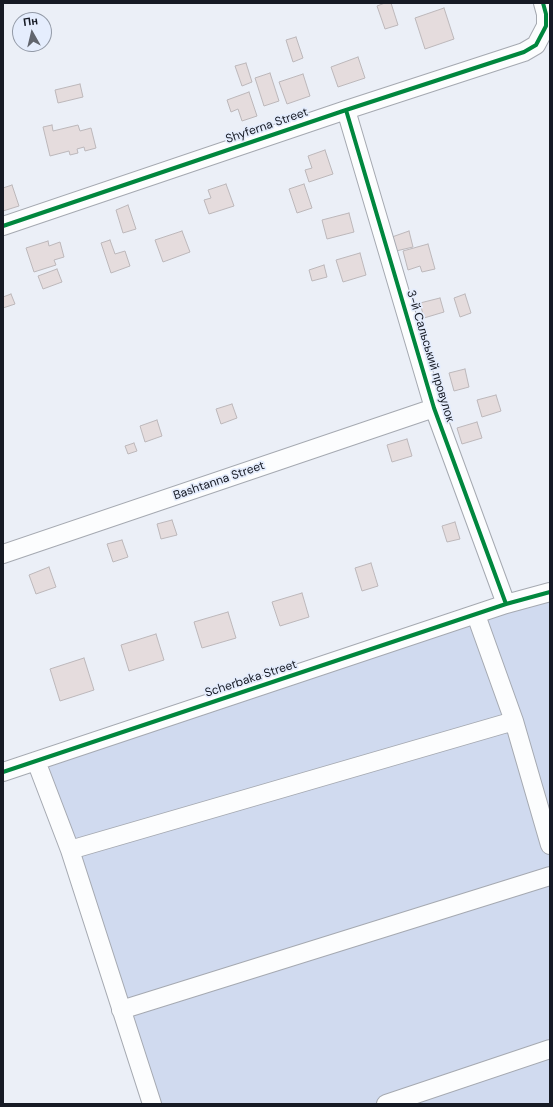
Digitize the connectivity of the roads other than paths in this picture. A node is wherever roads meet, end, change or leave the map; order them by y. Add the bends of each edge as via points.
1 (546, 14) edge
2 (346, 110) junction
3 (3, 226) edge
4 (434, 408) junction
5 (3, 554) edge
6 (550, 592) edge
7 (506, 604) junction
8 (476, 615) junction
9 (514, 721) junction
10 (36, 762) junction
11 (3, 772) edge
12 (550, 845) edge
13 (70, 850) junction
14 (550, 876) edge
15 (121, 1010) junction
16 (550, 1049) edge
17 (152, 1104) edge
18 (386, 1104) edge

1 - 2 street, Shyferna Street via 546,26 536,45 524,52
2 - 3 street, Shyferna Street
2 - 4 street, 3-й Сальський провулок
4 - 5 street, Bashtanna Street
4 - 7 street, 3-й Сальський провулок
6 - 7 street, Scherbaka Street
7 - 8 street, Scherbaka Street
8 - 9 street
8 - 10 street, Scherbaka Street
9 - 12 street
9 - 13 street
10 - 11 street, Scherbaka Street
10 - 13 street
13 - 15 street
14 - 15 street
15 - 17 street
16 - 18 street

